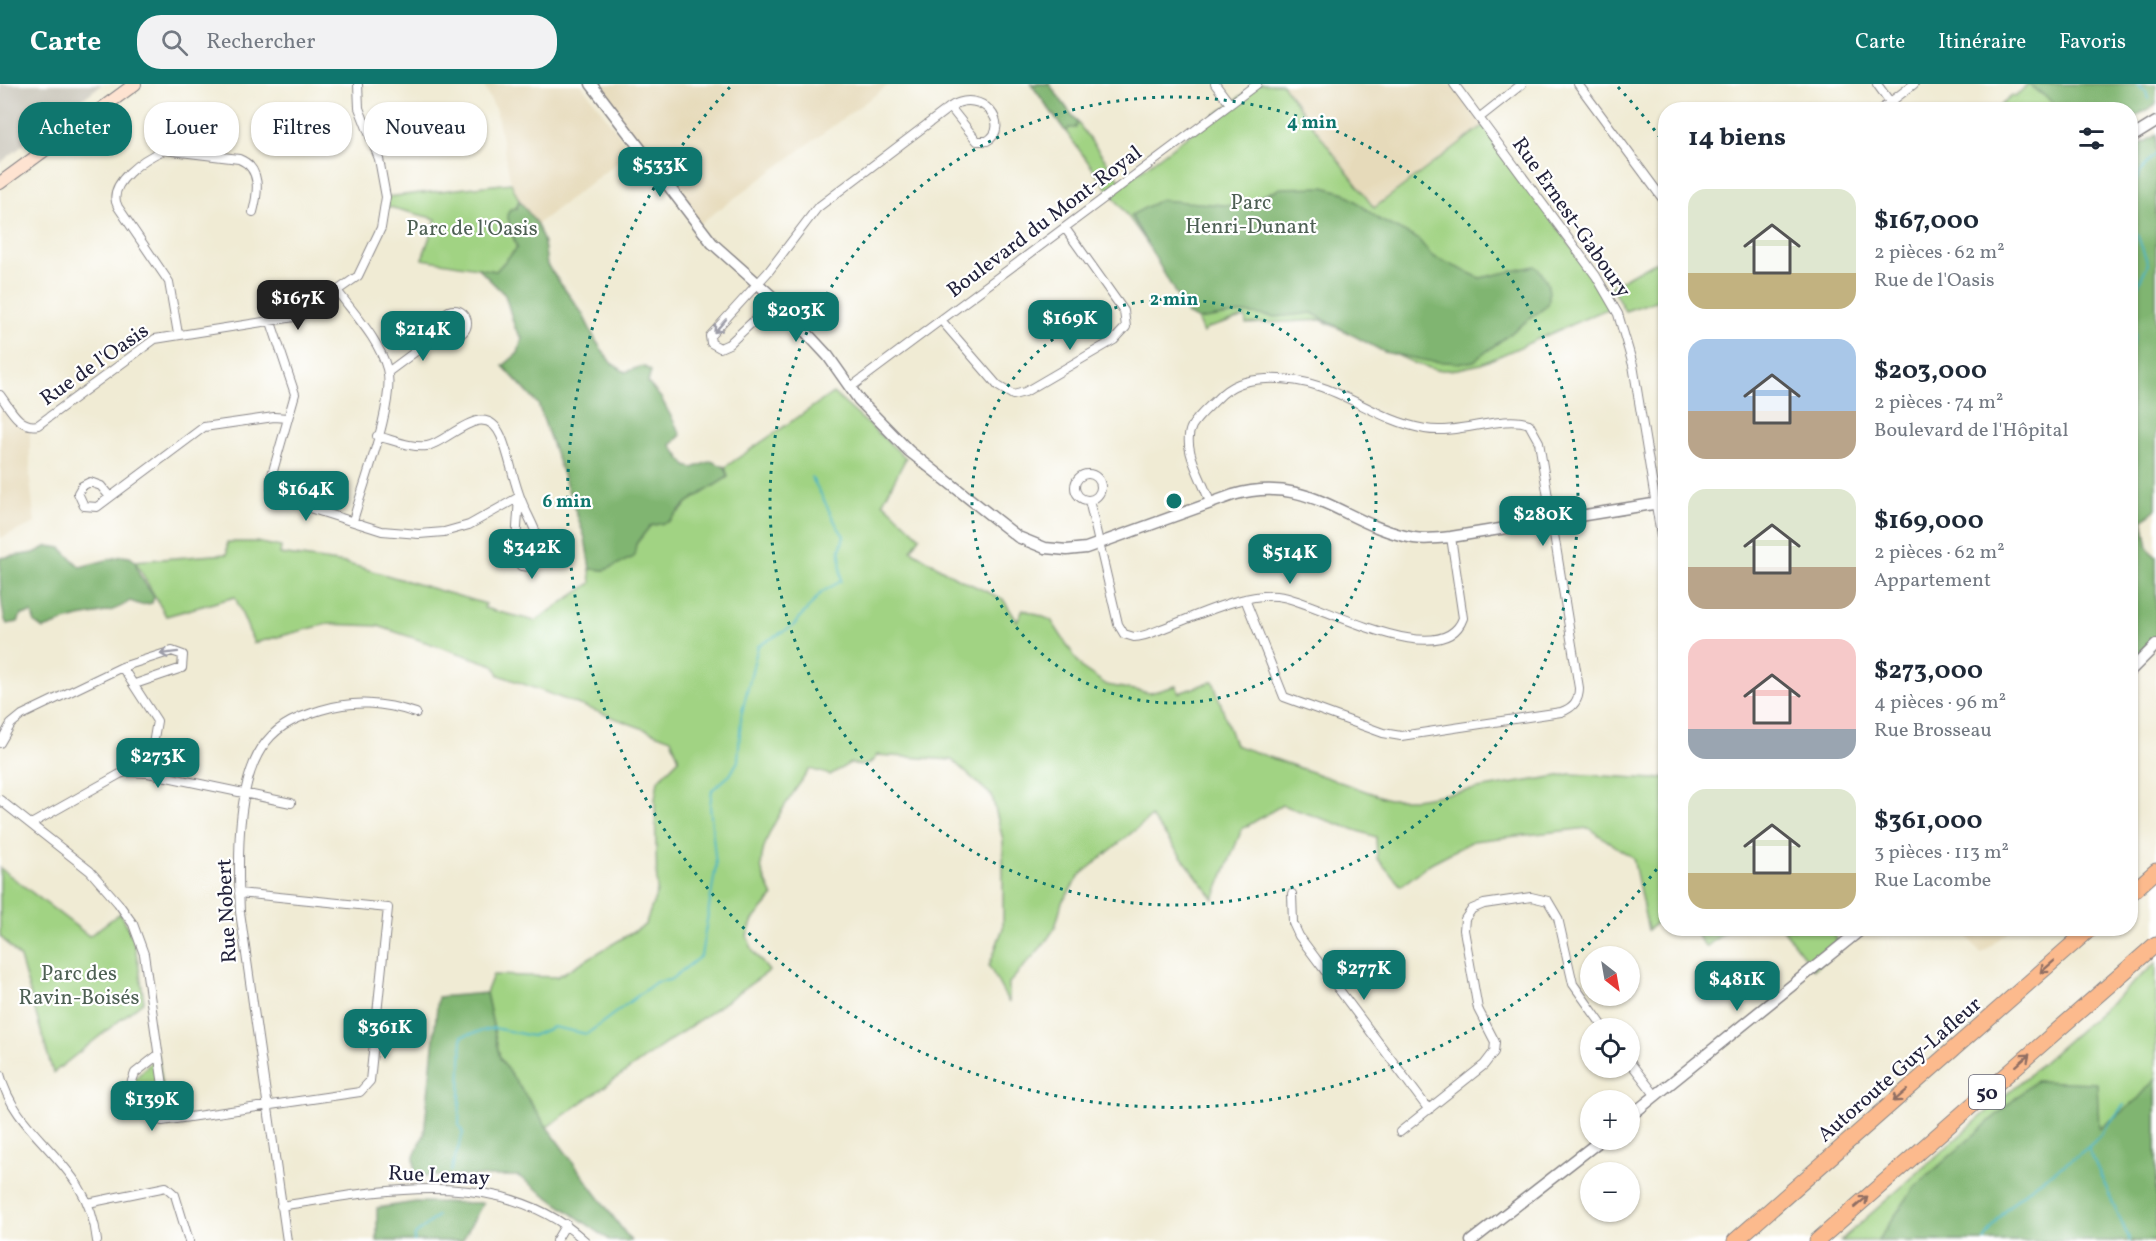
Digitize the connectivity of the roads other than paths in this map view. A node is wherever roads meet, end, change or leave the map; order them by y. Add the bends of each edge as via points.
1 (134, 84) edge
2 (358, 84) edge
3 (591, 84) edge
4 (1215, 84) edge
5 (1257, 84) edge
6 (1454, 84) edge
7 (1522, 84) edge
8 (1578, 84) edge
9 (1877, 84) edge
10 (1914, 84) edge
11 (1890, 102) joint
12 (1230, 104) junction
13 (950, 107) junction
14 (1479, 118) junction
15 (2156, 122) edge
16 (2138, 133) edge
17 (0, 183) edge
18 (1658, 193) edge
19 (253, 212) dead end
20 (1065, 228) junction
21 (759, 282) junction
22 (338, 292) junction
23 (776, 300) junction
24 (941, 320) junction
25 (271, 322) junction
26 (443, 331) dead end
27 (178, 334) junction
28 (388, 372) junction
29 (851, 387) junction
30 (0, 395) edge
31 (288, 418) junction
32 (377, 436) junction
33 (1658, 493) edge
34 (110, 497) dead end
35 (519, 497) junction
36 (1089, 500) dead end
37 (1210, 503) junction
38 (1658, 503) edge
39 (1552, 520) junction
40 (352, 521) junction
41 (1451, 537) junction
42 (1098, 546) junction
43 (1245, 599) junction
44 (2156, 645) edge
45 (2138, 663) edge
46 (122, 667) junction
47 (135, 684) junction
48 (416, 713) dead end
49 (0, 743) edge
50 (148, 773) junction
51 (246, 794) junction
52 (0, 800) edge
53 (291, 803) dead end
54 (31, 824) junction
55 (2156, 871) edge
56 (2138, 887) edge
57 (239, 893) junction
58 (1292, 894) dead end
59 (1853, 936) edge
60 (2082, 936) edge
61 (2156, 944) edge
62 (1597, 1018) edge
63 (158, 1054) junction
64 (0, 1074) edge
65 (1640, 1075) edge
66 (1656, 1096) junction
67 (266, 1107) junction
68 (1640, 1109) edge
69 (1429, 1110) junction
70 (168, 1120) junction
71 (1400, 1132) dead end
72 (1588, 1150) edge
73 (88, 1203) junction
74 (281, 1206) junction
75 (566, 1224) junction
76 (97, 1241) edge
77 (189, 1241) edge
78 (287, 1241) edge
79 (556, 1241) edge
80 (585, 1241) edge
81 (1471, 1241) edge
82 (1735, 1241) edge
83 (1817, 1241) edge

1 - 17 main road
2 - 22 street, Rue de l'Oasis via 359,108 381,166 385,212 363,269
3 - 21 street via 712,243
4 - 12 street
5 - 12 street, Boulevard du Mont-Royal
6 - 14 street, Rue Ernest-Gaboury
7 - 14 street
8 - 18 street
9 - 11 street
10 - 11 street
12 - 20 street, Boulevard du Mont-Royal
13 - 13 street via 965,99 978,102 995,119 995,135 978,141
13 - 21 street via 818,208
14 - 33 street, Rue Ernest-Gaboury via 1596,276 1618,314 1630,351
15 - 16 street
19 - 27 street via 256,179 249,164 240,159 164,150 116,188 114,198 118,207 169,282
20 - 24 street, Boulevard du Mont-Royal
20 - 24 street via 1124,311 1126,327 1114,340 1025,392 1013,395 998,386
21 - 23 street
21 -> 23 street via 710,336 711,344 720,348 729,344
22 - 25 street, Rue de l'Oasis via 307,314
22 - 28 street via 377,346
23 - 29 street
24 - 29 street, Boulevard du Mont-Royal
25 - 27 street, Rue de l'Oasis
25 - 31 street via 294,386
26 - 28 street
27 - 30 street, Rue de l'Oasis via 149,343 43,423 30,427 18,419
28 - 32 street via 387,396
29 - 42 street via 909,451 1018,537 1057,550
31 - 34 street via 204,427
31 - 40 street via 271,478 274,494 284,502
32 - 35 street via 428,446 466,423 488,423 501,436
32 - 40 street
35 - 35 street via 515,558 521,566 531,567 539,562 542,552
35 - 40 street via 468,525 444,532 395,533
36 - 42 street
37 - 39 street via 1190,450 1192,426 1232,386 1253,380 1292,378 1316,384 1426,430 1459,430 1516,420 1529,424 1539,442
37 - 41 street via 1256,489 1284,489 1403,535 1424,539
37 - 42 street
38 - 39 street
39 - 41 street
39 - 43 street via 1579,688 1575,703 1561,711 1401,736 1292,702 1281,693
41 - 43 street via 1463,618 1458,629 1448,635 1419,640 1402,638 1282,596
42 - 43 street via 1118,624 1128,636 1140,637
44 - 45 street
46 - 47 street
47 -> 46 street via 182,668 183,655 172,651
46 - 49 street via 22,715 11,724
47 - 50 street via 157,721
48 - 51 street, Rue Nobert via 366,702 296,718 274,733 261,749
50 - 51 street
50 - 54 street via 120,774
51 - 53 street
51 - 57 street, Rue Nobert
52 - 54 street
54 - 63 street via 90,871 133,924 144,954
55 - 56 highway
57 - 67 street, Rue Nobert
57 - 67 street via 388,908 367,1087 360,1092
58 - 69 street via 1293,923 1299,936
59 - 66 street
60 -> 82 highway, Autoroute Guy-Lafleur / 50
83 -> 61 highway, 50
62 - 69 street via 1573,984 1557,918 1548,901 1531,897 1478,906 1468,914 1464,930 1478,1009 1495,1042 1494,1052 1484,1065
63 - 70 street
63 - 70 street via 135,1073 129,1089 153,1118
64 - 73 street via 19,1115 63,1162
65 - 66 street
66 - 68 street
67 - 70 street
67 - 74 street, Rue Nobert
69 - 71 street
72 - 81 street
73 - 76 street
73 - 77 street via 166,1186 175,1194
74 - 75 street, Rue Lemay via 379,1190 429,1189 507,1197 536,1206
74 - 78 street, Rue Nobert
75 - 79 street
75 - 80 street, Rue Lemay

